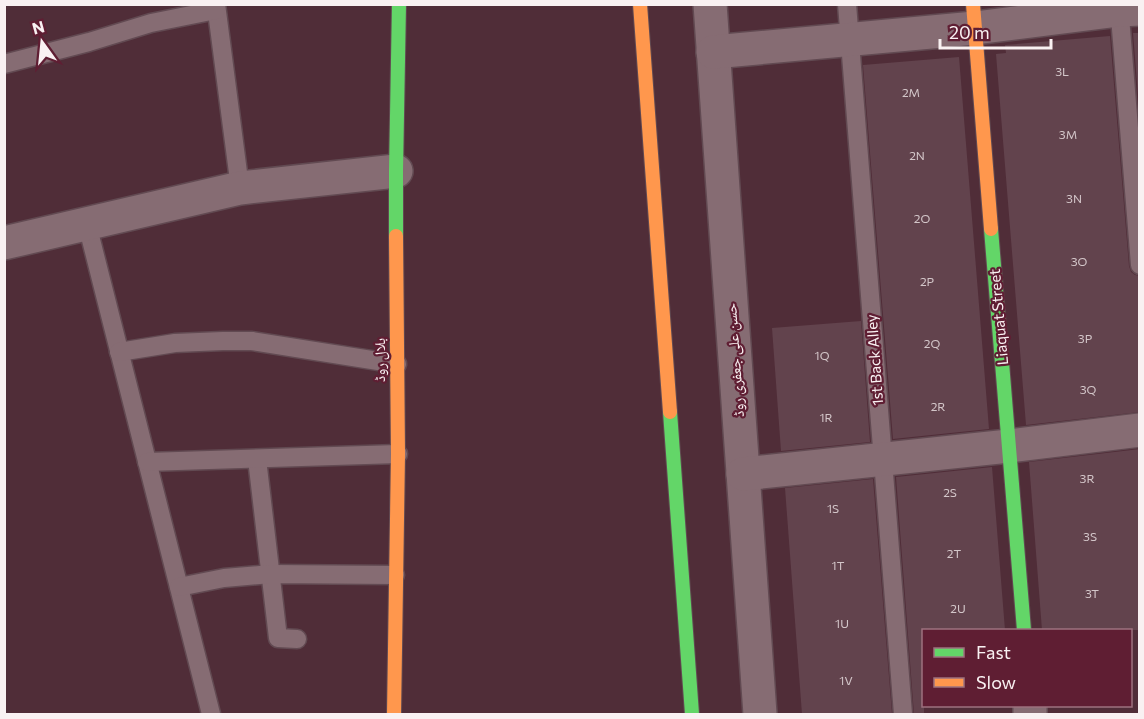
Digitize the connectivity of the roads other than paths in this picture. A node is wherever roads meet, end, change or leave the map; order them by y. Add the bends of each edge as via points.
1 (399, 4) edge
2 (640, 4) edge
3 (710, 4) edge
4 (847, 4) edge
5 (216, 7) edge
6 (1126, 8) edge
7 (974, 16) edge
8 (850, 39) junction
9 (713, 52) junction
10 (4, 64) edge
11 (396, 171) junction
12 (240, 188) junction
13 (87, 224) junction
14 (4, 243) edge
15 (1140, 265) edge
16 (119, 352) junction
17 (397, 364) junction
18 (1140, 430) edge
19 (1009, 446) junction
20 (398, 454) junction
21 (257, 459) junction
22 (883, 460) junction
23 (147, 462) junction
24 (743, 474) junction
25 (271, 574) junction
26 (395, 575) junction
27 (179, 587) junction
28 (1024, 629) edge
29 (297, 639) dead end
30 (211, 714) edge
31 (394, 714) edge
32 (692, 714) edge
33 (760, 714) edge
34 (903, 714) edge

1 - 11 street, بلال روڈ
2 - 32 street
3 - 9 street, حسن علی جعفری روڈ
4 - 8 lane, 1st Back Alley
5 - 10 lane
5 - 12 lane
6 - 7 street
6 - 15 lane
7 - 8 street
7 - 19 street, Liaquat Street
8 - 9 street
8 - 22 lane, 1st Back Alley
9 - 24 street, حسن علی جعفری روڈ
11 - 12 street
11 - 17 street, بلال روڈ
12 - 13 street
13 - 14 street
13 - 16 lane
16 - 17 lane via 175,343 252,341
16 - 23 lane
17 - 20 street, بلال روڈ
18 - 19 street
19 - 22 street
19 - 28 street, Liaquat Street
20 - 21 lane
20 - 26 street, بلال روڈ
21 - 23 lane
21 - 25 lane
22 - 24 street
22 - 34 lane, 1st Back Alley
23 - 27 lane
24 - 33 street, حسن علی جعفری روڈ
25 - 26 lane
25 - 27 lane
25 - 29 lane via 278,638
26 - 31 street, بلال روڈ
27 - 30 lane

